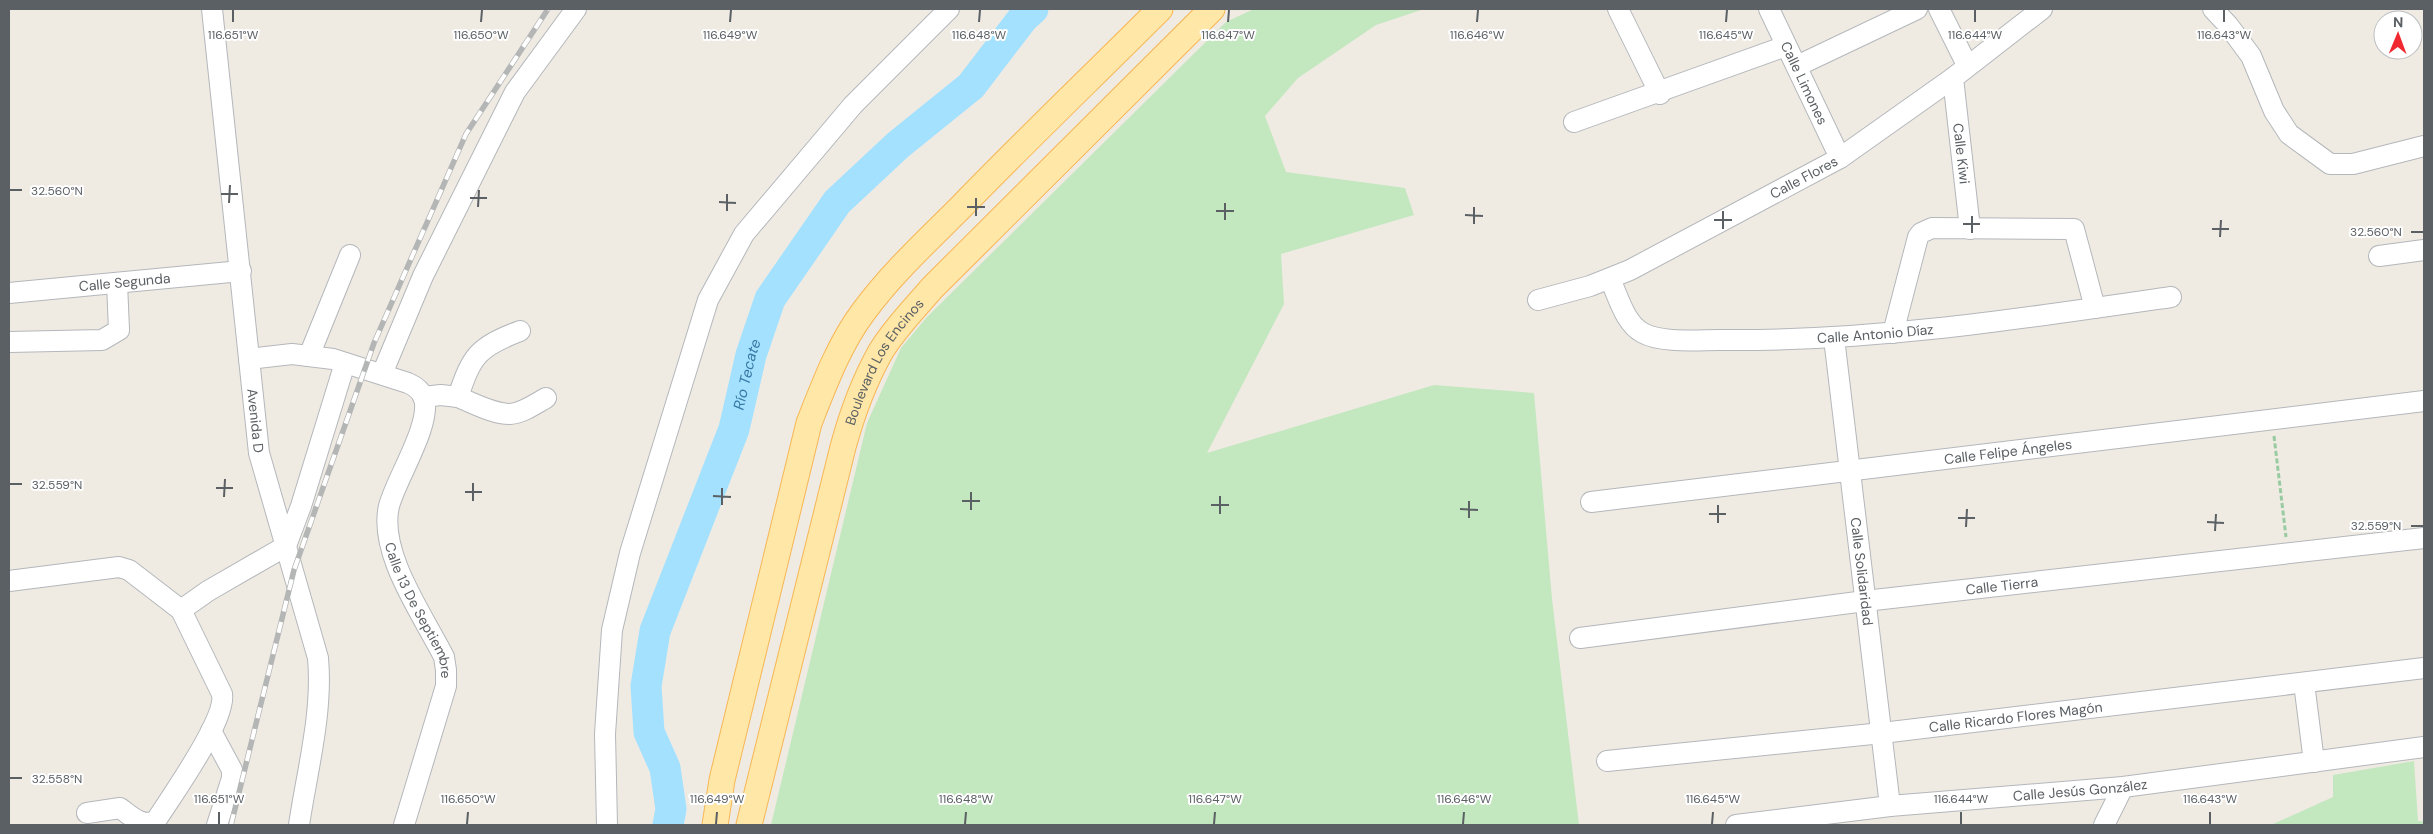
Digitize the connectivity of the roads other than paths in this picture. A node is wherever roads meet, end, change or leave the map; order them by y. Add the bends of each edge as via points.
1 (212, 9) edge
2 (576, 9) edge
3 (949, 9) edge
4 (1160, 9) edge
5 (1212, 9) edge
6 (1618, 9) edge
7 (1768, 9) edge
8 (1917, 9) edge
9 (1939, 9) edge
10 (2042, 9) edge
11 (2213, 9) edge
12 (1786, 46) junction
13 (1797, 66) junction
14 (1960, 72) junction
15 (1660, 94) junction
16 (1574, 122) dead end
17 (2424, 146) edge
18 (1840, 158) junction
19 (1970, 229) junction
20 (2424, 250) edge
21 (350, 255) dead end
22 (2379, 256) dead end
23 (241, 271) junction
24 (1610, 279) junction
25 (118, 283) junction
26 (9, 293) edge
27 (2171, 297) dead end
28 (1538, 300) dead end
29 (2095, 308) junction
30 (520, 331) dead end
31 (1893, 333) junction
32 (1834, 338) junction
33 (9, 342) edge
34 (309, 356) junction
35 (249, 359) junction
36 (345, 363) junction
37 (382, 374) junction
38 (423, 397) junction
39 (458, 397) junction
40 (546, 398) dead end
41 (2424, 401) edge
42 (1851, 472) junction
43 (1592, 502) dead end
44 (2424, 538) edge
45 (286, 546) junction
46 (9, 581) edge
47 (1865, 601) junction
48 (182, 610) junction
49 (1580, 638) dead end
50 (2424, 668) edge
51 (2304, 682) junction
52 (212, 731) junction
53 (1882, 733) junction
54 (2424, 747) edge
55 (1607, 761) dead end
56 (2314, 762) junction
57 (2123, 787) junction
58 (1890, 806) junction
59 (87, 813) dead end
60 (217, 825) edge
61 (299, 825) edge
62 (404, 825) edge
63 (606, 825) edge
64 (715, 825) edge
65 (749, 825) edge
66 (1736, 825) edge
67 (2104, 825) edge

1 - 23 street, Avenida D
2 - 37 street via 515,92 423,276
3 - 63 street via 854,105 744,234 708,300 630,553 612,630 605,734
4 - 64 main road via 890,280 863,312 844,343 809,423 725,771
5 - 65 main road, Boulevard Los Encinos via 932,288 882,350 856,405 843,447
6 - 15 street
7 - 12 street, Calle Limones
8 - 13 street
9 - 14 street, Calle Kiwi
10 - 14 street, Calle Flores
11 - 17 street via 2250,56 2274,110 2289,134 2330,164 2354,164
12 - 13 street, Calle Limones
12 - 15 street
13 - 18 street, Calle Limones
14 - 18 street, Calle Flores
14 - 19 street, Calle Kiwi
15 - 16 street
18 - 24 street, Calle Flores
19 - 29 street via 2074,229
19 - 31 street via 1932,228 1920,232
20 - 22 street
21 - 34 street
23 - 25 street, Calle Segunda
23 - 35 street, Avenida D
24 - 28 street, Calle Flores
24 - 32 street, Calle Antonio Díaz via 1626,316 1643,334 1677,339 1761,341
25 - 26 street, Calle Segunda
25 - 33 street via 119,330 102,340
27 - 29 street, Calle Antonio Díaz
29 - 31 street, Calle Antonio Díaz
30 - 39 street via 493,341 480,351 468,368
31 - 32 street, Calle Antonio Díaz
32 - 42 street, Calle Solidaridad
34 - 35 street via 292,354
34 - 36 street
35 - 45 street, Avenida D via 259,453
36 - 37 street
36 - 45 street
37 - 38 street via 408,382
38 - 39 street via 441,394
38 - 62 street, Calle 13 De Septiembre via 422,425 389,506 387,526 397,564 444,657 446,686
39 - 40 street via 510,414
41 - 42 street, Calle Felipe Ángeles
42 - 43 street, Calle Felipe Ángeles
42 - 47 street, Calle Solidaridad
44 - 47 street, Calle Tierra
45 - 48 street via 208,591
45 - 61 street, Avenida D via 318,658 320,679
46 - 48 street via 120,567 129,570
47 - 49 street, Calle Tierra
47 - 53 street, Calle Solidaridad
48 - 52 street via 222,694 222,708
50 - 51 street, Calle Ricardo Flores Magón
51 - 53 street, Calle Ricardo Flores Magón
51 - 56 street
52 - 59 street via 155,822 140,823 120,808
52 - 60 street via 232,770
53 - 55 street, Calle Ricardo Flores Magón
53 - 58 street, Calle Solidaridad
54 - 56 street, Calle Jesús González
56 - 57 street, Calle Jesús González
57 - 58 street, Calle Jesús González
57 - 67 street
58 - 66 street, Calle Jesús González

